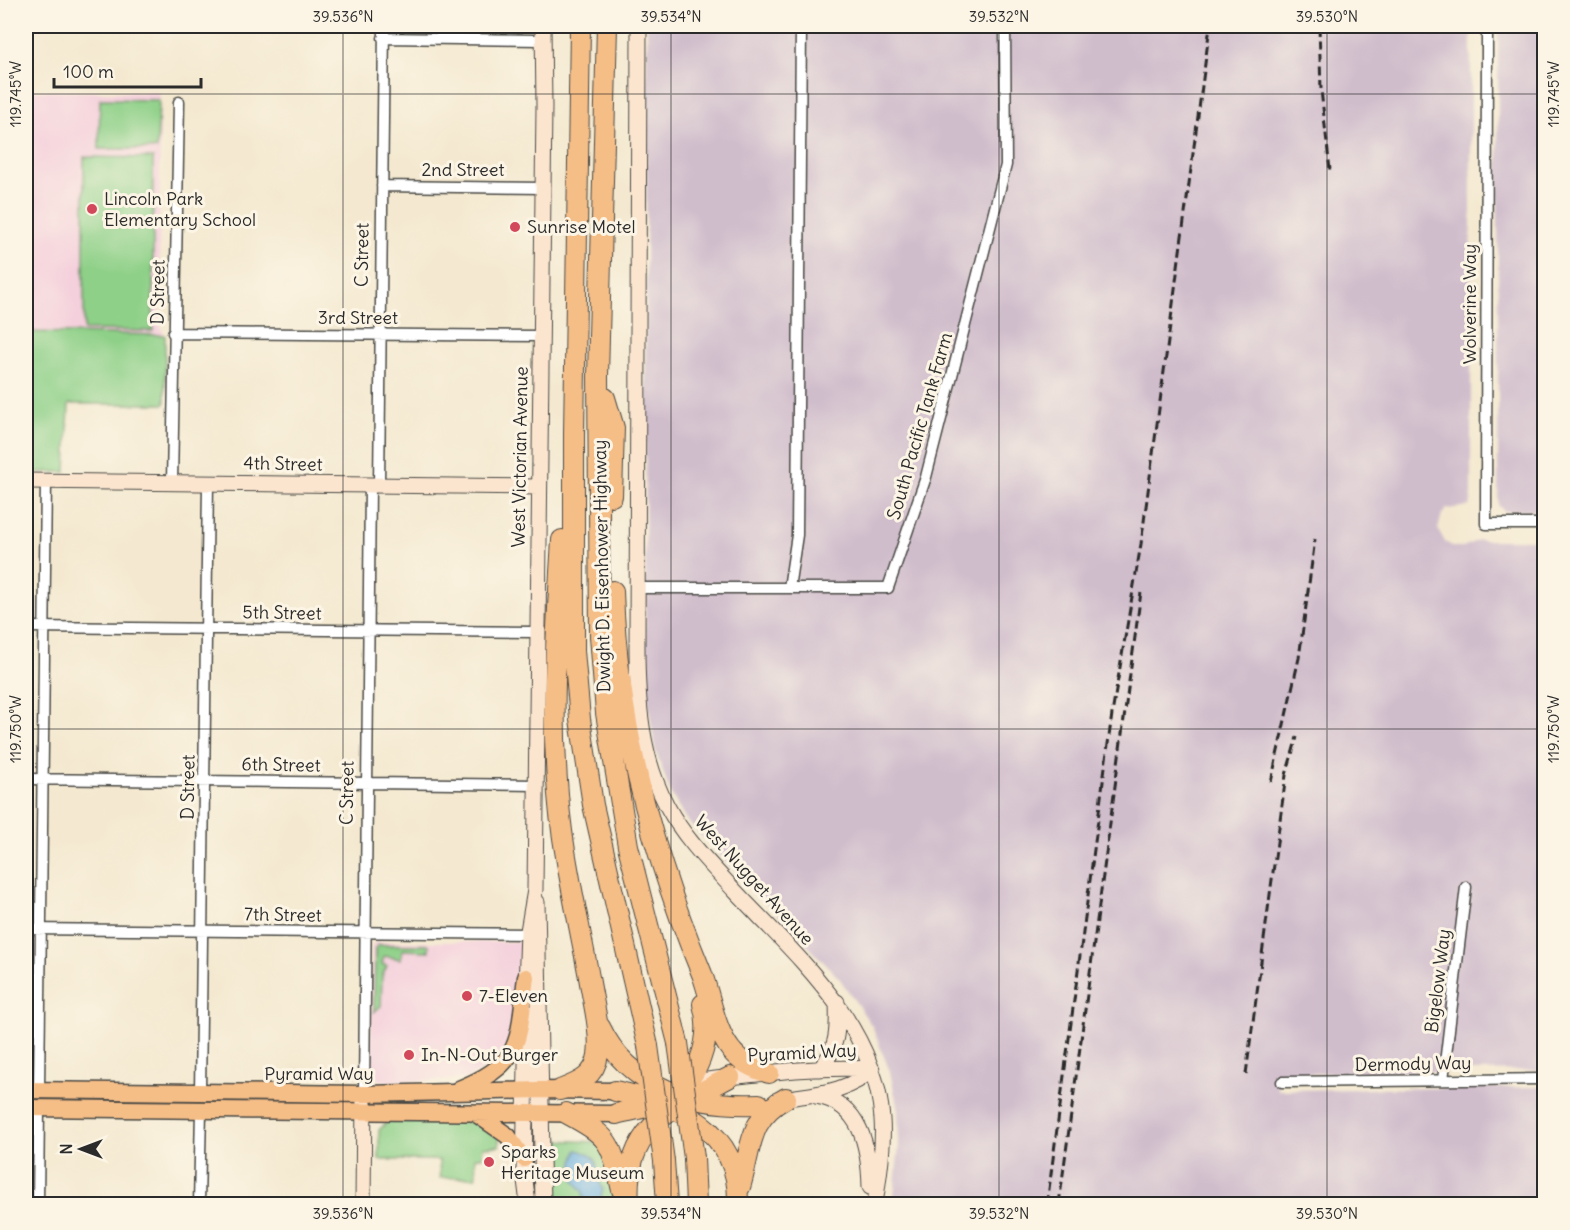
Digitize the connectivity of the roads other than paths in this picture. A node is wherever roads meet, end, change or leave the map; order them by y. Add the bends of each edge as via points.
1 (384, 26) edge
2 (570, 26) edge
3 (580, 26) edge
4 (607, 26) edge
5 (639, 26) edge
6 (801, 26) edge
7 (1005, 26) edge
8 (1486, 26) edge
9 (542, 33) edge
10 (383, 38) junction
11 (179, 102) dead end
12 (578, 120) junction
13 (382, 186) junction
14 (543, 188) junction
15 (173, 333) junction
16 (380, 335) junction
17 (542, 336) junction
18 (598, 376) junction
19 (574, 435) junction
20 (26, 481) edge
21 (46, 481) junction
22 (172, 483) junction
23 (208, 483) junction
24 (374, 485) junction
25 (540, 487) junction
26 (1545, 524) edge
27 (637, 588) junction
28 (789, 588) junction
29 (26, 627) edge
30 (44, 627) junction
31 (206, 629) junction
32 (369, 631) junction
33 (538, 632) junction
34 (26, 779) edge
35 (43, 779) junction
36 (205, 781) junction
37 (367, 783) junction
38 (536, 785) junction
39 (1466, 886) dead end
40 (26, 929) edge
41 (41, 929) junction
42 (203, 931) junction
43 (366, 932) junction
44 (534, 934) junction
45 (691, 952) junction
46 (526, 977) junction
47 (837, 1002) junction
48 (596, 1019) junction
49 (820, 1069) junction
50 (872, 1070) junction
51 (769, 1073) junction
52 (730, 1077) joint
53 (1545, 1079) edge
54 (1443, 1080) junction
55 (1282, 1082) dead end
56 (32, 1090) edge
57 (542, 1090) junction
58 (615, 1091) joint
59 (200, 1092) junction
60 (450, 1092) junction
61 (812, 1095) junction
62 (786, 1098) junction
63 (674, 1099) junction
64 (364, 1103) junction
65 (759, 1104) joint
66 (32, 1108) edge
67 (201, 1110) junction
68 (474, 1113) junction
69 (533, 1113) junction
70 (566, 1113) junction
71 (616, 1114) joint
72 (524, 1159) junction
73 (738, 1198) edge
74 (38, 1204) edge
75 (200, 1204) edge
76 (363, 1204) edge
77 (528, 1204) edge
78 (543, 1204) edge
79 (627, 1204) edge
80 (667, 1204) edge
81 (696, 1204) edge
82 (873, 1204) edge

1 - 10 street, C Street
2 - 12 highway
3 - 12 highway, Dwight D. Eisenhower Highway
4 - 18 highway, Dwight D. Eisenhower Highway
5 - 27 street, West Nugget Avenue
6 - 28 street via 797,514
7 - 28 street, South Pacific Tank Farm via 1006,168 926,477 888,588
8 - 26 street, Wolverine Way via 1486,524
9 - 10 street
9 - 14 street, West Victorian Avenue
10 - 13 street, C Street
11 - 15 street, D Street
12 - 19 highway, Dwight D. Eisenhower Highway
13 - 14 street, 2nd Street
13 - 16 street, C Street
14 - 17 street, West Victorian Avenue
15 - 16 street, 3rd Street
15 - 22 street, D Street
16 - 17 street, 3rd Street
16 - 24 street, C Street
17 - 25 street, West Victorian Avenue
18 - 45 highway via 614,428 613,594 623,700 640,785
18 - 81 highway, Dwight D. Eisenhower Highway, bridge via 600,636 606,713 628,846 678,1043 694,1158
19 - 48 highway via 565,492 554,737 566,861
19 - 80 highway, Dwight D. Eisenhower Highway, bridge via 574,651 580,719 593,805 648,1047
20 - 21 street, 4th Street
21 - 22 street, 4th Street
21 - 30 street
22 - 23 street, 4th Street
23 - 24 street, 4th Street
23 - 31 street, D Street
24 - 25 street, 4th Street
24 - 32 street, C Street
25 - 33 street, West Victorian Avenue
27 - 28 street, South Pacific Tank Farm
27 - 47 street, West Nugget Avenue via 638,701 643,737 659,790 695,848
29 - 30 street, 5th Street
30 - 31 street, 5th Street
30 - 35 street
31 - 32 street, 5th Street
31 - 36 street, D Street
32 - 33 street, 5th Street
32 - 37 street, C Street
33 - 38 street, West Victorian Avenue
34 - 35 street, 6th Street
35 - 36 street, 6th Street
35 - 41 street
36 - 37 street, 6th Street
36 - 42 street, D Street
37 - 38 street, 6th Street
37 - 43 street, C Street
38 - 44 street, West Victorian Avenue via 535,890 540,911
39 - 54 street, Bigelow Way
40 - 41 street, 7th Street
41 - 42 street, 7th Street
41 - 56 street
42 - 43 street, 7th Street
42 - 59 street, D Street
43 - 44 street, 7th Street
43 - 64 street, C Street
44 - 46 street, West Victorian Avenue
44 - 57 street, West Victorian Avenue
45 - 51 highway via 727,1044 747,1064
45 - 63 highway via 706,1030 701,1058
46 - 57 street, West Victorian Avenue via 528,1017
46 - 60 main road via 520,1032 512,1053 490,1075
47 - 49 street via 837,1042
47 - 50 street, West Nugget Avenue
48 - 57 highway via 598,1051 594,1068 580,1082
48 - 63 highway via 616,1056 633,1073
49 - 50 street, Pyramid Way
49 - 51 street, Pyramid Way
50 - 61 street, Pyramid Way via 855,1083
50 - 82 street, West Nugget Avenue via 883,1143
51 - 52 street, Pyramid Way
52 - 63 highway
53 - 54 street, Dermody Way
54 - 55 street, Dermody Way
56 - 59 main road, Pyramid Way
57 - 58 main road, Pyramid Way
57 - 60 main road, Pyramid Way
57 - 69 street, West Victorian Avenue
58 - 63 highway
59 - 64 main road, Pyramid Way
60 - 64 main road, Pyramid Way
61 - 62 street, Pyramid Way
61 - 82 street via 837,1101 855,1120 866,1151
62 - 65 street, Pyramid Way
62 - 73 highway via 764,1113 756,1124
63 - 65 highway
63 - 71 highway
63 - 73 highway via 722,1145 734,1166
63 - 79 highway via 646,1132 634,1154
64 - 67 main road, Pyramid Way
64 - 68 main road, Pyramid Way
64 - 76 street
66 - 67 main road, Pyramid Way
66 - 74 street
67 - 75 street
68 - 69 main road, Pyramid Way
68 - 72 main road via 508,1136
69 - 70 main road, Pyramid Way
69 - 72 street, West Victorian Avenue
69 - 78 street, West Victorian Avenue
70 - 71 main road, Pyramid Way
70 - 79 highway via 608,1141
72 - 77 street, West Victorian Avenue

